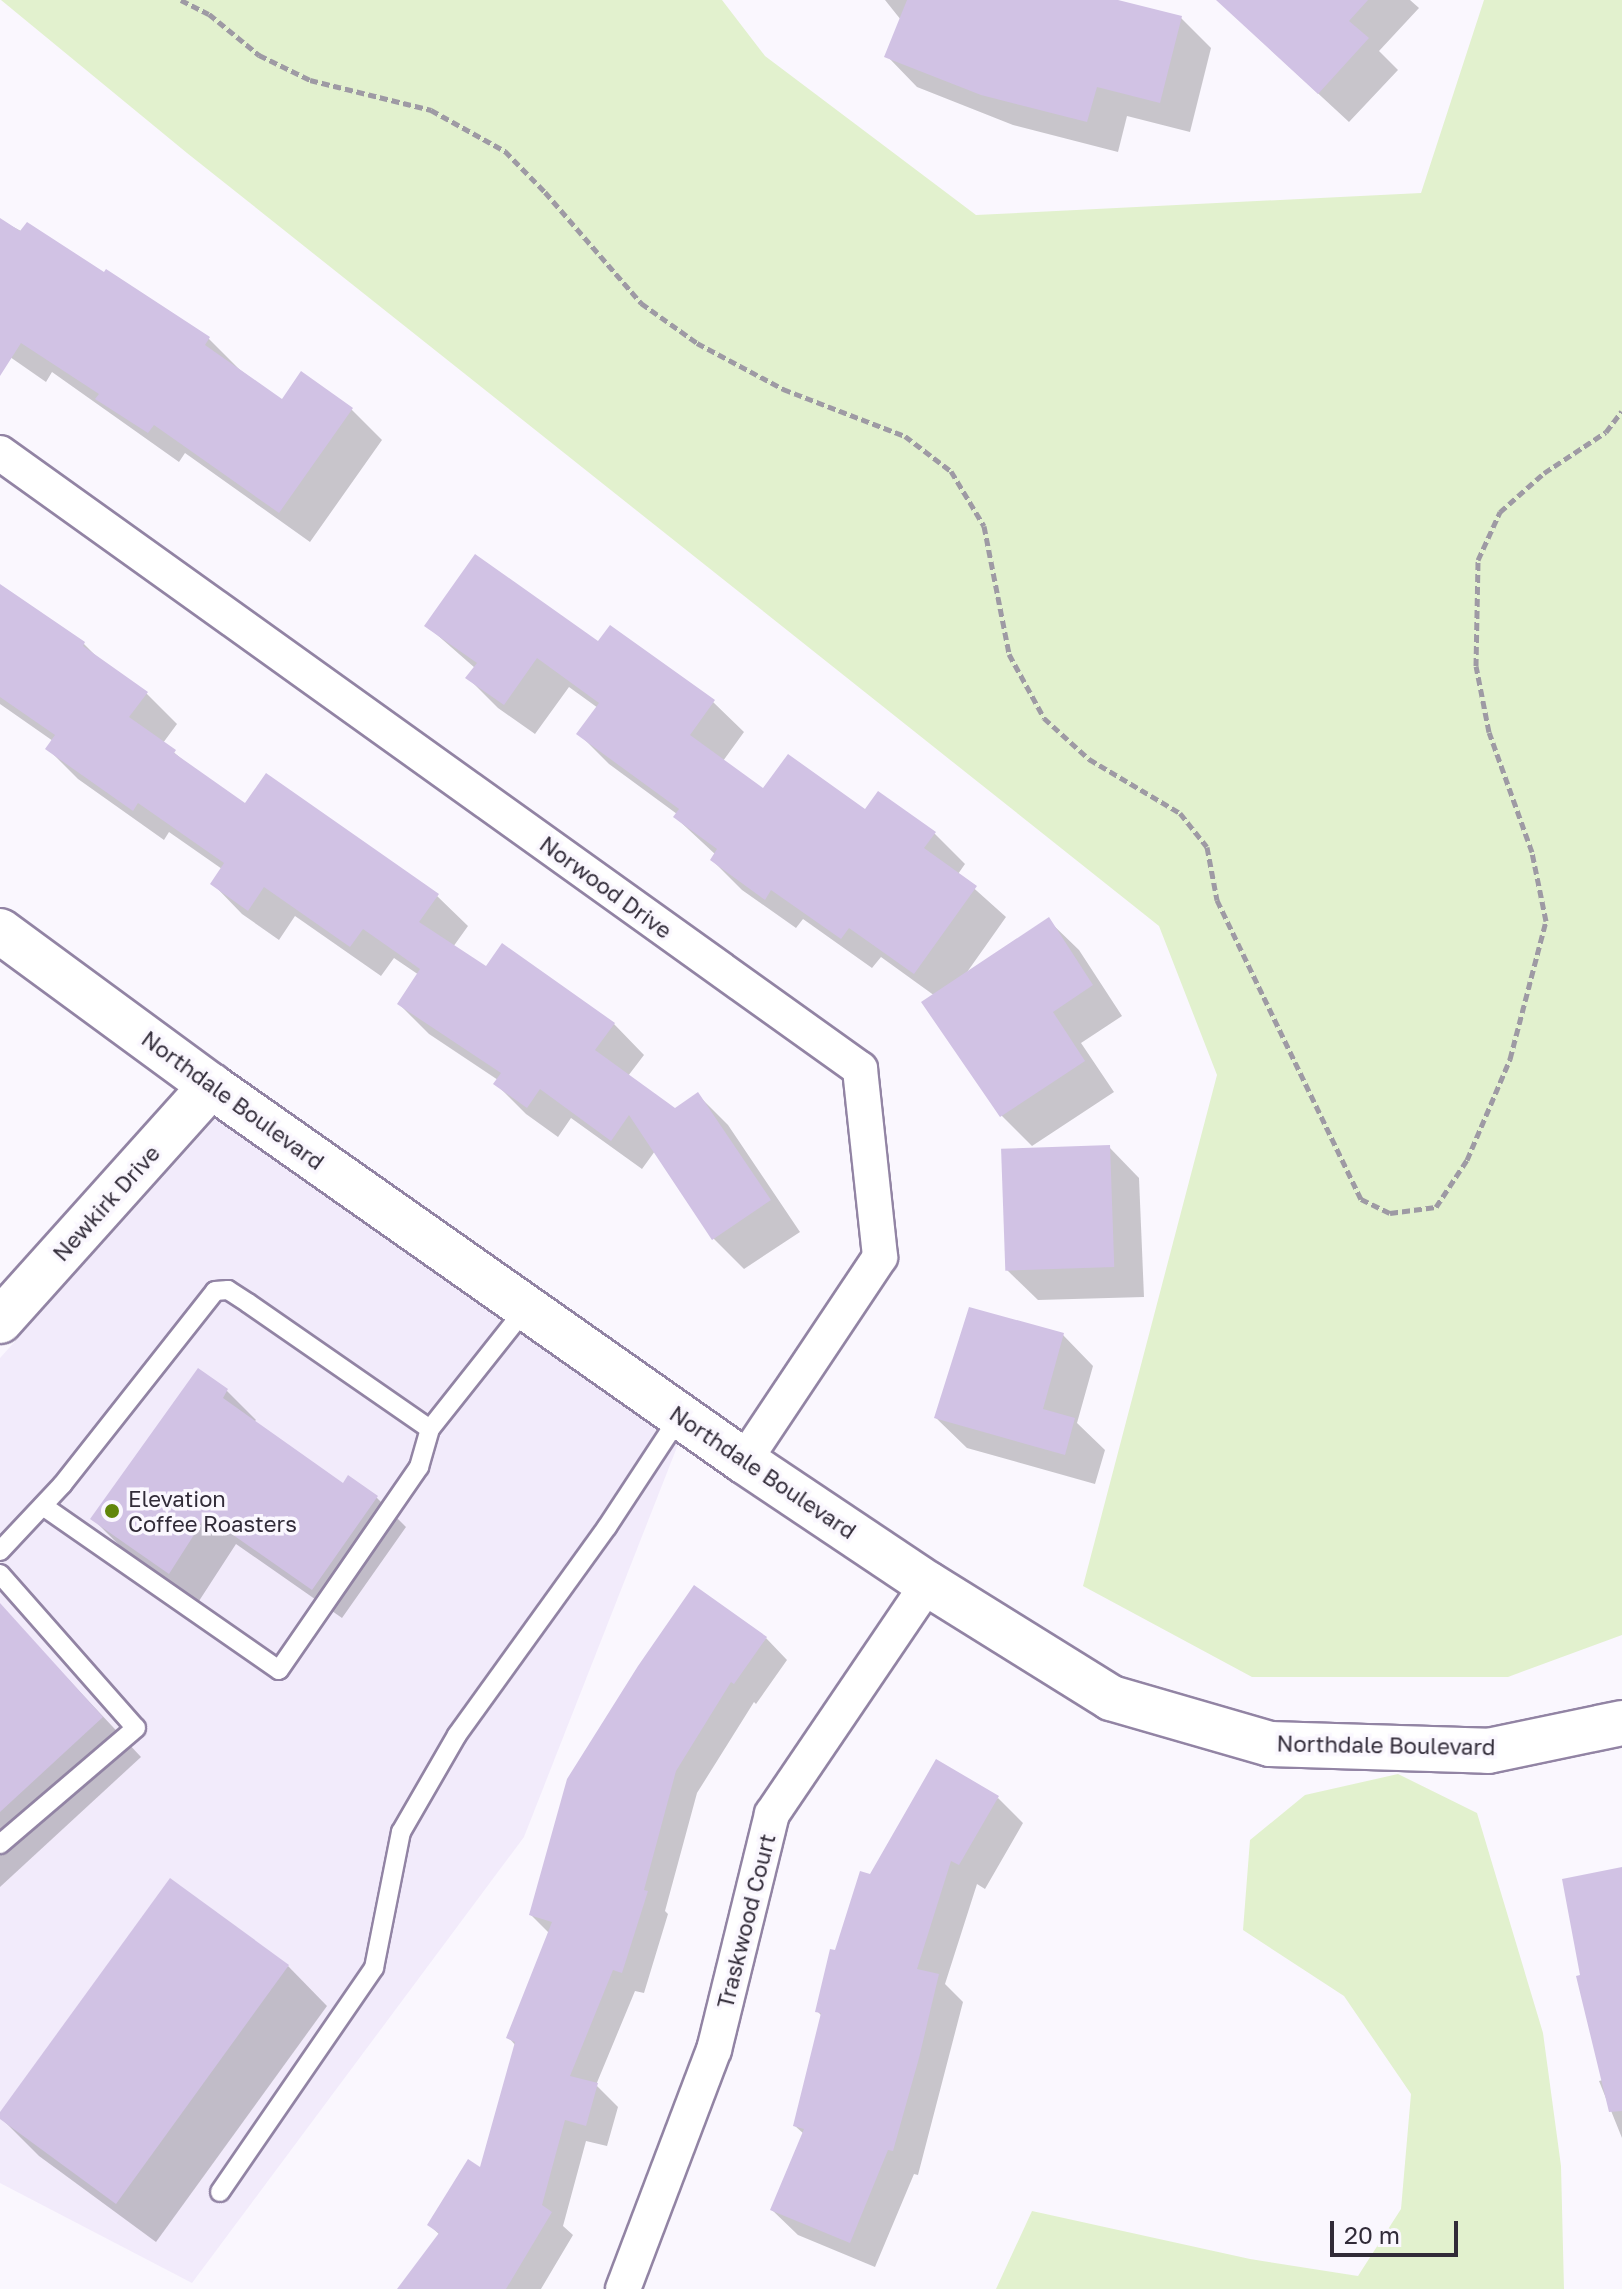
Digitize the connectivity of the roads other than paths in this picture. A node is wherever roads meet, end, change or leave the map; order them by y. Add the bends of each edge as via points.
1 (0, 453) edge
2 (0, 931) edge
3 (211, 1086) junction
4 (526, 1308) junction
5 (0, 1321) edge
6 (680, 1416) junction
7 (430, 1429) junction
8 (744, 1461) junction
9 (43, 1506) junction
10 (0, 1551) edge
11 (0, 1574) edge
12 (928, 1584) junction
13 (1622, 1723) edge
14 (0, 1844) edge
15 (220, 2192) dead end
16 (623, 2289) edge

1 - 8 street, Norwood Drive via 860,1069 880,1257
2 - 3 street, Northdale Boulevard
3 - 4 street, Northdale Boulevard
3 - 5 street, Newkirk Drive
4 - 6 street, Northdale Boulevard
4 - 7 lane
6 - 8 street, Northdale Boulevard
6 - 15 lane via 457,1735 401,1832 374,1968
7 - 9 lane via 228,1290 215,1291
7 - 9 lane via 419,1467 279,1670
8 - 12 street, Northdale Boulevard
9 - 10 lane
11 - 14 lane via 136,1728
12 - 13 street, Northdale Boulevard via 1111,1698 1270,1744 1488,1751
12 - 16 street, Traskwood Court via 772,1814 714,2050

